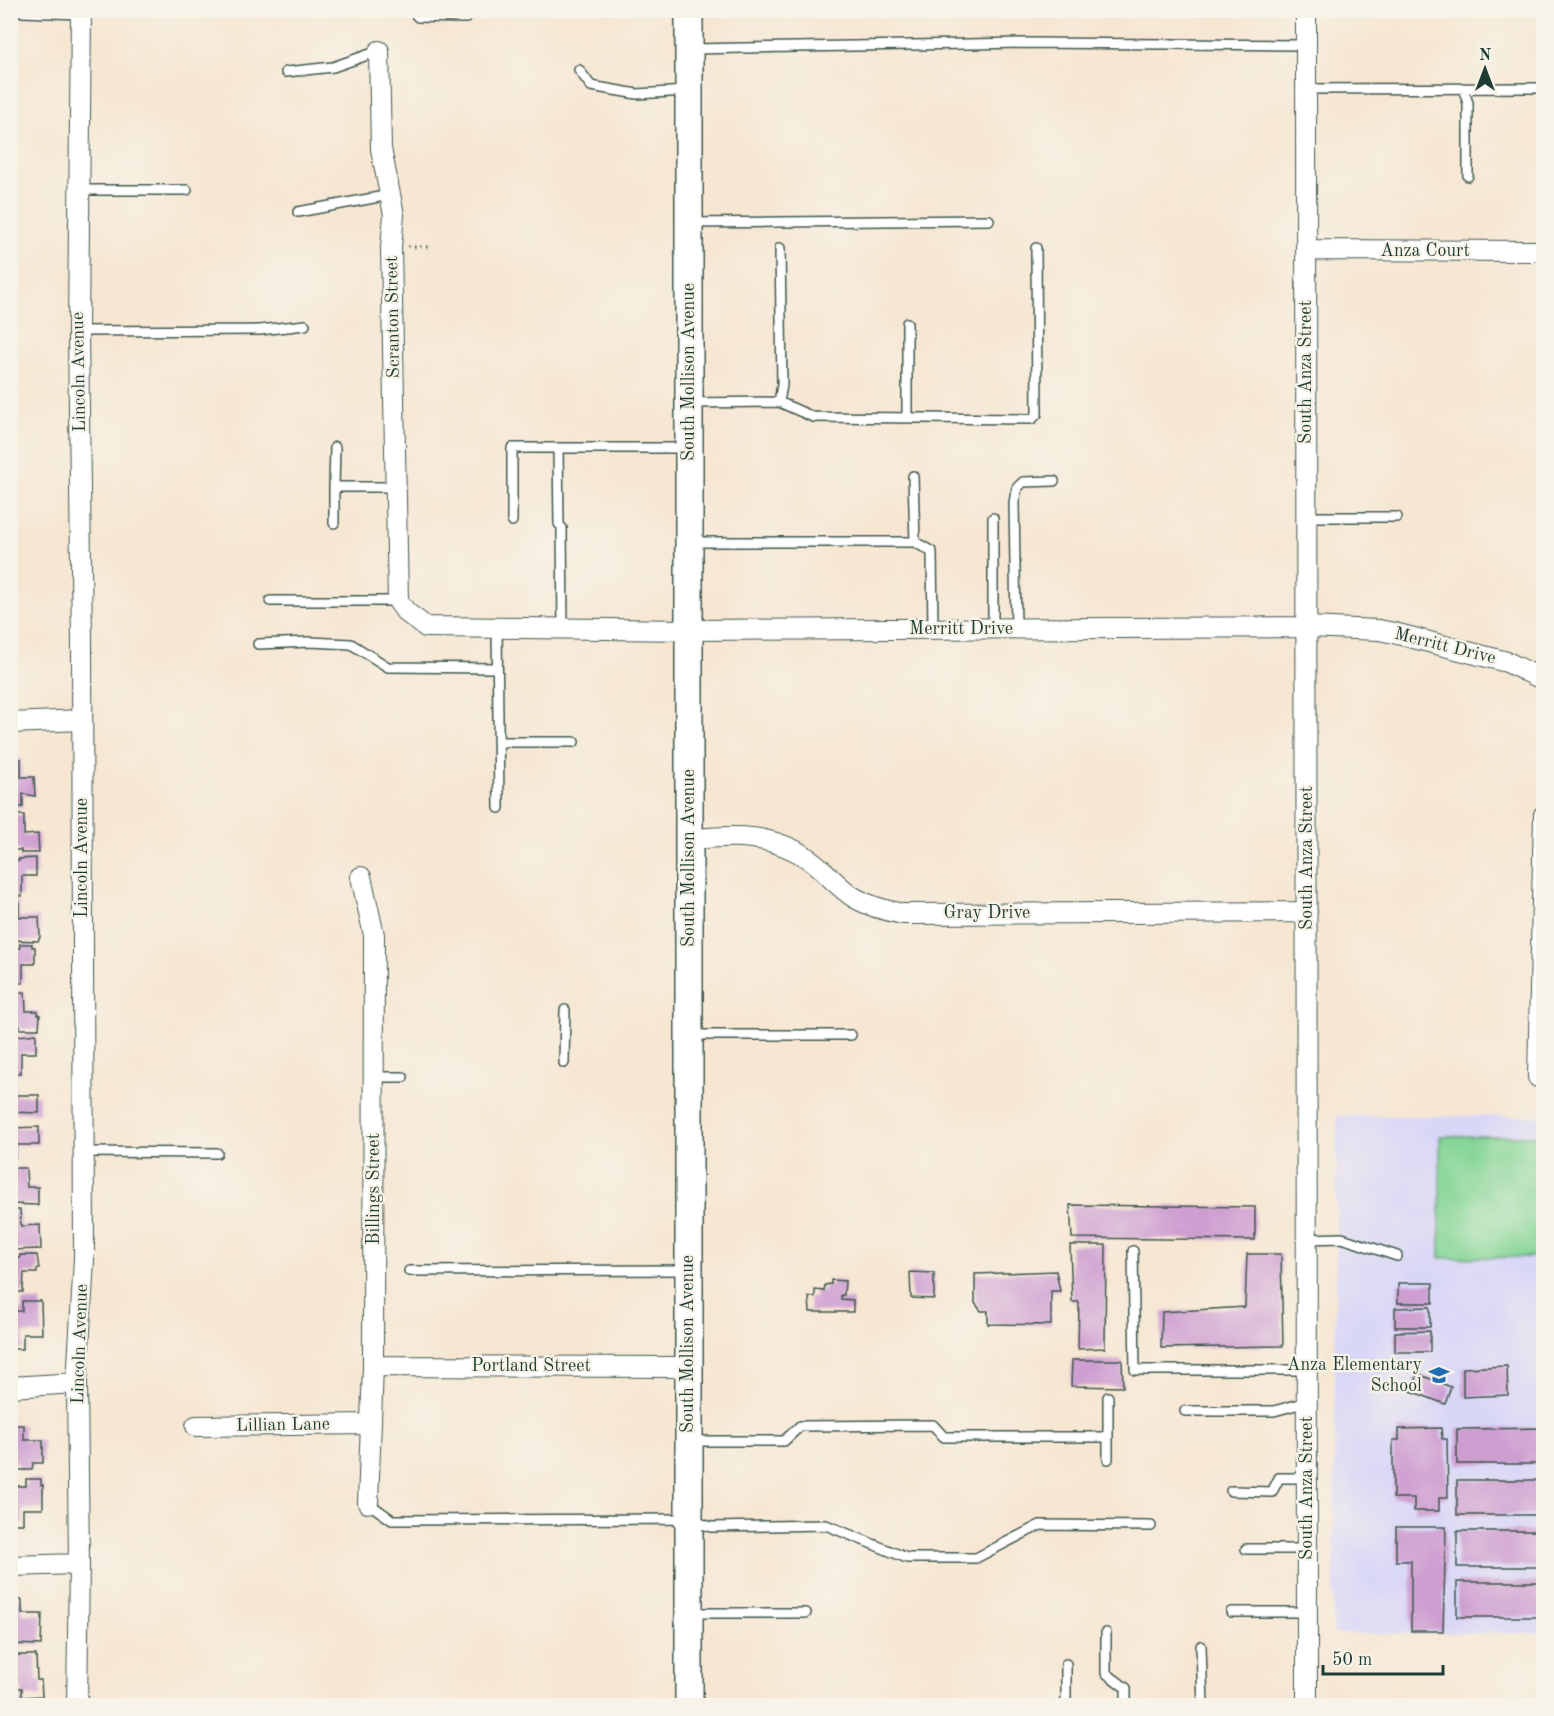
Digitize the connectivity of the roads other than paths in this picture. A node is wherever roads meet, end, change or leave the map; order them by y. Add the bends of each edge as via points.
1 (22, 10) edge
2 (412, 10) edge
3 (467, 10) edge
4 (690, 10) edge
5 (1306, 10) edge
6 (81, 13) edge
7 (1306, 45) junction
8 (690, 49) junction
9 (379, 51) joint
10 (579, 70) dead end
11 (286, 72) dead end
12 (1463, 88) junction
13 (1544, 88) edge
14 (1306, 89) junction
15 (690, 91) junction
16 (1468, 176) dead end
17 (79, 190) junction
18 (187, 190) dead end
19 (390, 195) junction
20 (298, 212) dead end
21 (988, 220) dead end
22 (690, 223) junction
23 (780, 248) dead end
24 (1036, 248) dead end
25 (1306, 250) junction
26 (1544, 251) edge
27 (907, 323) dead end
28 (305, 325) dead end
29 (78, 331) junction
30 (779, 402) junction
31 (690, 403) junction
32 (907, 418) junction
33 (335, 447) dead end
34 (558, 448) junction
35 (690, 448) junction
36 (913, 476) dead end
37 (1054, 481) dead end
38 (334, 487) junction
39 (398, 487) junction
40 (1307, 517) junction
41 (1397, 517) dead end
42 (993, 518) dead end
43 (512, 522) dead end
44 (334, 523) dead end
45 (690, 542) junction
46 (915, 542) junction
47 (398, 593) junction
48 (270, 601) dead end
49 (1306, 627) junction
50 (497, 628) junction
51 (563, 628) junction
52 (993, 628) junction
53 (1016, 628) junction
54 (933, 629) junction
55 (690, 630) junction
56 (258, 644) dead end
57 (497, 668) junction
58 (1544, 680) edge
59 (82, 720) junction
60 (10, 723) edge
61 (498, 742) junction
62 (574, 742) dead end
63 (499, 808) dead end
64 (1544, 815) edge
65 (690, 840) junction
66 (361, 877) dead end
67 (1307, 912) junction
68 (565, 1010) dead end
69 (689, 1035) junction
70 (850, 1035) dead end
71 (564, 1063) dead end
72 (374, 1077) junction
73 (403, 1077) dead end
74 (1538, 1077) dead end
75 (83, 1152) junction
76 (217, 1153) dead end
77 (1307, 1239) junction
78 (1133, 1251) dead end
79 (1397, 1257) dead end
80 (688, 1270) junction
81 (409, 1271) dead end
82 (373, 1366) junction
83 (688, 1367) junction
84 (1307, 1370) junction
85 (76, 1383) junction
86 (10, 1387) edge
87 (1108, 1397) dead end
88 (1307, 1406) junction
89 (1185, 1411) dead end
90 (371, 1424) junction
91 (196, 1426) dead end
92 (1108, 1437) junction
93 (688, 1441) junction
94 (1108, 1459) dead end
95 (1307, 1478) junction
96 (1231, 1491) dead end
97 (368, 1503) joint
98 (688, 1520) junction
99 (1151, 1526) dead end
100 (1246, 1549) dead end
101 (1307, 1549) junction
102 (79, 1564) junction
103 (10, 1566) edge
104 (1231, 1612) dead end
105 (1307, 1612) junction
106 (688, 1613) junction
107 (806, 1613) dead end
108 (1106, 1633) dead end
109 (1202, 1646) dead end
110 (1066, 1664) dead end
111 (77, 1706) edge
112 (689, 1706) edge
113 (1066, 1706) edge
114 (1126, 1706) edge
115 (1203, 1706) edge
116 (1307, 1706) edge

1 - 6 lane
2 - 3 lane via 418,17 466,18
4 - 8 main road, South Mollison Avenue
5 - 7 street, South Anza Street
6 - 17 street, Lincoln Avenue
7 - 8 lane via 1024,43
7 - 14 street, South Anza Street
8 - 15 main road, South Mollison Avenue
9 - 11 lane via 333,67
9 - 19 street, Scranton Street via 381,148
10 - 15 lane via 591,86 637,93
12 - 13 lane
12 - 14 lane
12 - 16 lane via 1468,103
14 - 25 street, South Anza Street
15 - 22 main road, South Mollison Avenue
17 - 18 lane
17 - 29 street, Lincoln Avenue
19 - 20 lane
19 - 39 street, Scranton Street via 394,215 391,247
21 - 22 lane
22 - 31 main road, South Mollison Avenue
23 - 30 lane
24 - 32 lane via 1037,414 1026,420
25 - 26 street, Anza Court
25 - 40 street, South Anza Street
27 - 32 lane
28 - 29 lane via 260,330
29 - 59 street, Lincoln Avenue
30 - 31 lane
30 - 32 lane via 813,417
31 - 35 main road, South Mollison Avenue
33 - 38 lane
34 - 35 lane
34 - 43 lane via 512,448
34 - 51 lane
35 - 45 main road, South Mollison Avenue
36 - 46 lane
37 - 53 lane via 1023,482 1017,488
38 - 39 lane
38 - 44 lane
39 - 47 street, Scranton Street
40 - 41 lane
40 - 49 street, South Anza Street
42 - 52 lane
45 - 46 lane
45 - 55 main road, South Mollison Avenue
46 - 54 lane via 932,552
47 - 48 lane
47 - 50 street, Merritt Drive via 406,612 426,627
49 - 53 street, Merritt Drive
49 - 58 street, Merritt Drive via 1394,633 1507,662
49 - 67 street, South Anza Street
50 - 51 street, Merritt Drive
50 - 57 lane
51 - 55 street, Merritt Drive
52 - 53 street, Merritt Drive
52 - 54 street, Merritt Drive
54 - 55 street, Merritt Drive
55 - 65 main road, South Mollison Avenue
56 - 57 lane via 351,644 388,667
57 - 61 lane
59 - 60 street
59 - 75 street, Lincoln Avenue
61 - 62 lane
61 - 63 lane
64 - 74 street
65 - 67 street, Gray Drive via 743,836 772,841 814,863 855,898 880,910 903,914
65 - 69 main road, South Mollison Avenue
66 - 72 street, Billings Street via 374,935
67 - 77 street, South Anza Street
68 - 71 lane
69 - 70 lane
69 - 80 main road, South Mollison Avenue
72 - 73 lane
72 - 82 street, Billings Street
75 - 76 lane
75 - 85 street, Lincoln Avenue via 84,1259
77 - 79 lane via 1342,1238
77 - 84 street, South Anza Street
78 - 84 lane via 1135,1370
80 - 81 lane
80 - 83 main road, South Mollison Avenue
82 - 83 street, Portland Street
82 - 90 street, Billings Street
83 - 93 main road, South Mollison Avenue
84 - 88 street, South Anza Street
85 - 86 street
85 - 102 street, Lincoln Avenue
87 - 92 lane
88 - 89 lane via 1274,1411
88 - 95 street, South Anza Street
90 - 91 street, Lillian Lane
90 - 97 street, Billings Street
92 - 93 lane via 944,1437 933,1425 800,1426 784,1441
92 - 94 lane
93 - 98 main road, South Mollison Avenue
95 - 96 lane via 1279,1478 1272,1492
95 - 101 street, South Anza Street
97 - 98 lane via 393,1520
98 - 99 lane via 711,1527 826,1525 907,1558 976,1558 1040,1525
98 - 106 main road, South Mollison Avenue
100 - 101 lane
101 - 105 street, South Anza Street
102 - 103 street
102 - 111 street, Lincoln Avenue
104 - 105 lane
105 - 116 street, South Anza Street
106 - 107 lane
106 - 112 main road, South Mollison Avenue
108 - 114 lane via 1106,1673 1126,1688
109 - 115 lane
110 - 113 lane

